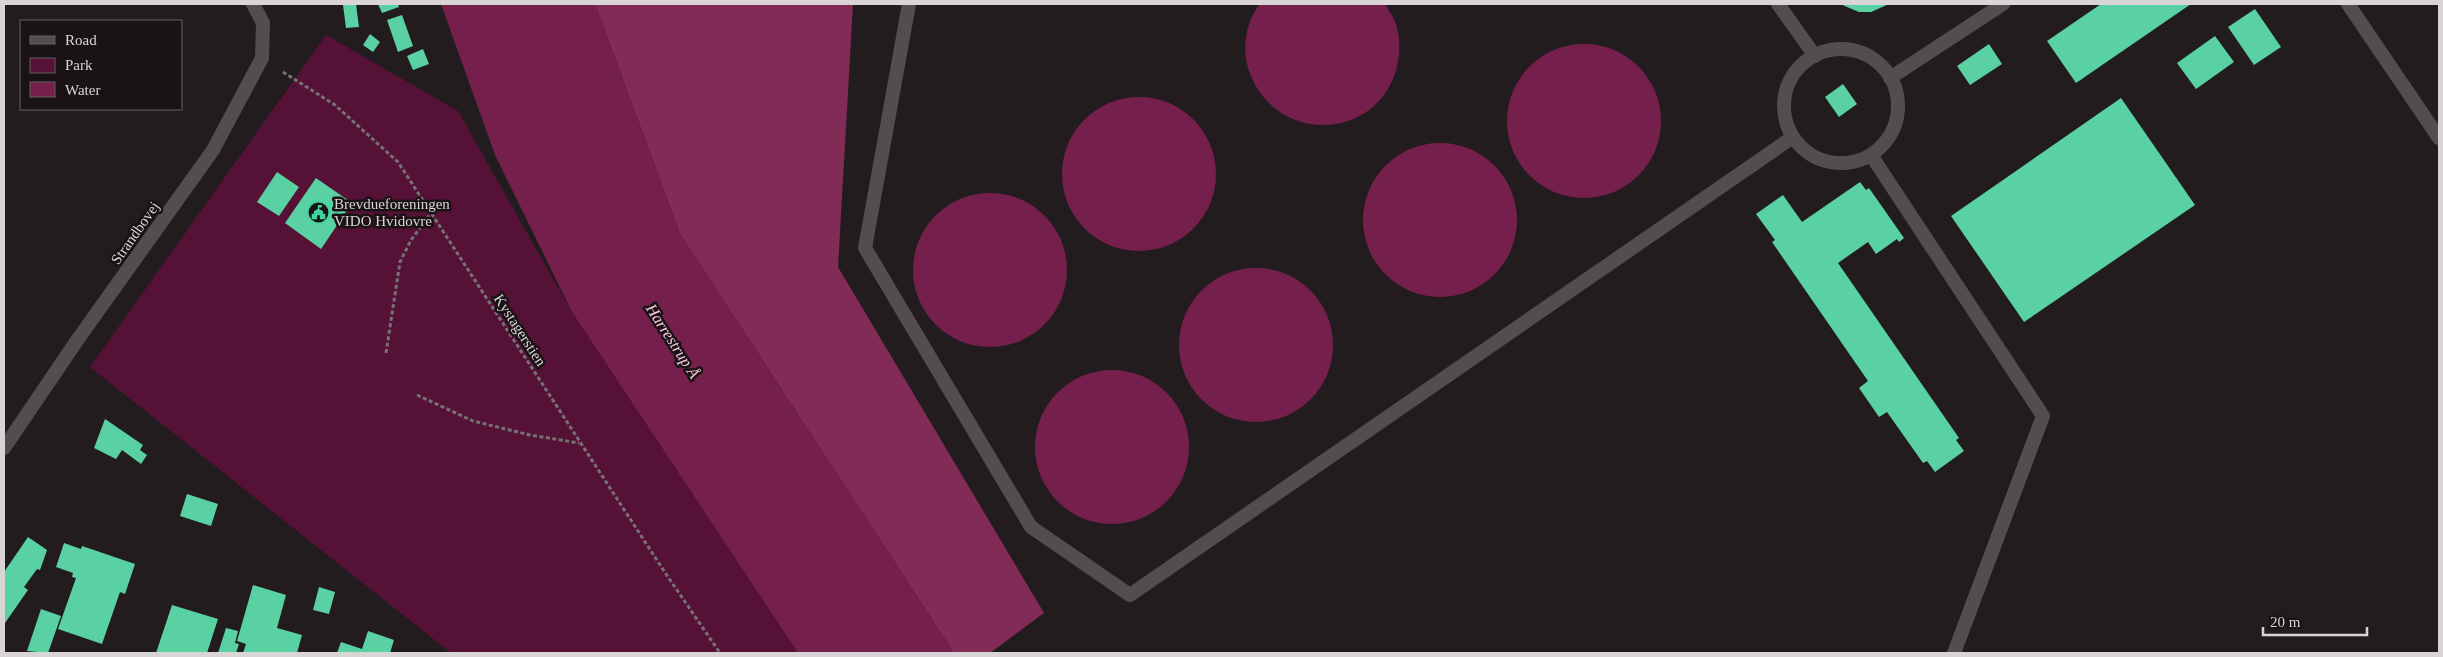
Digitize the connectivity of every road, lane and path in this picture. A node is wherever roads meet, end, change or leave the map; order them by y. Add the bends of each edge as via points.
1 (253, 4) edge
2 (909, 4) edge
3 (1778, 4) edge
4 (2003, 4) edge
5 (2348, 4) edge
6 (1815, 56) junction
7 (262, 58) junction
8 (1890, 78) junction
9 (1793, 138) junction
10 (2439, 138) edge
11 (1871, 155) junction
12 (431, 213) junction
13 (386, 353) dead end
14 (417, 395) dead end
15 (580, 443) junction
16 (4, 448) edge
17 (720, 653) edge
18 (1954, 653) edge

1 - 7 street, Strandbovej via 263,23
2 - 9 street via 865,248 1031,527 1130,595
3 - 6 street
4 - 8 street
5 - 10 street
6 - 8 street via 1831,50 1848,50 1872,60
6 - 9 street via 1800,67 1789,83 1784,101 1786,120
7 - 12 path, Kystagerstien via 336,105 398,162
7 - 16 street, Strandbovej via 213,150
8 - 11 street via 1898,111 1894,128
9 - 11 street via 1820,159 1837,163 1855,162
11 - 18 street via 2043,416
12 - 13 path via 400,262
12 - 15 path, Kystagerstien
14 - 15 path via 473,421
15 - 17 path, Kystagerstien

